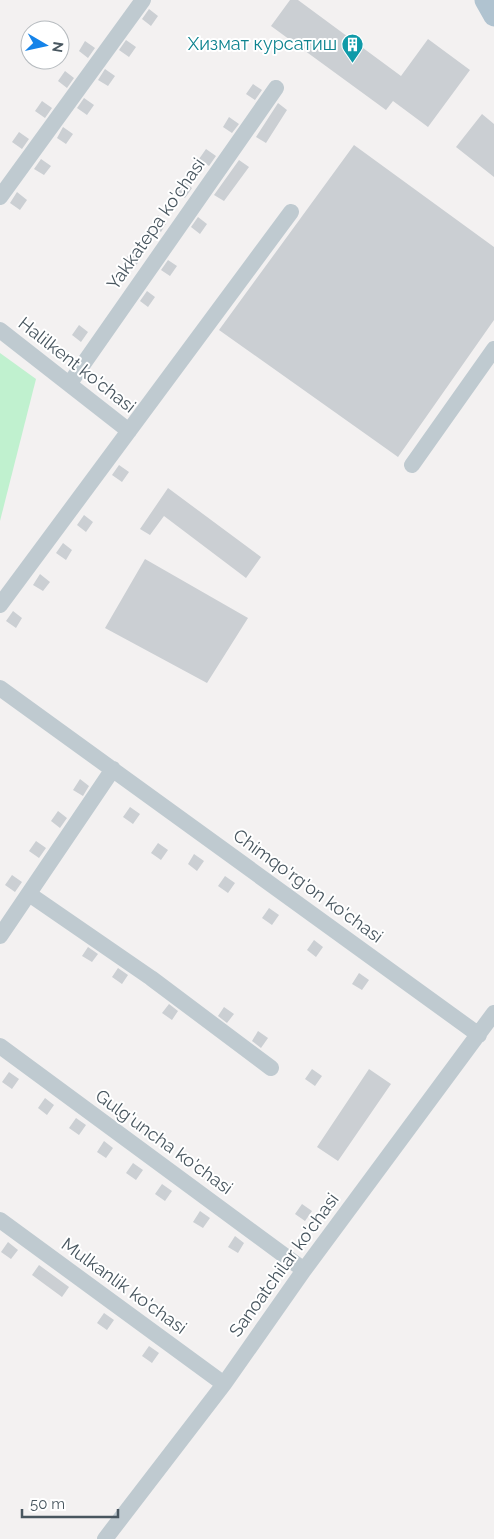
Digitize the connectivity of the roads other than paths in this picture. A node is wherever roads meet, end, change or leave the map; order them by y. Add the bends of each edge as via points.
1 (143, 0) edge
2 (485, 0) edge
3 (494, 16) edge
4 (276, 88) dead end
5 (0, 197) edge
6 (291, 212) dead end
7 (0, 330) edge
8 (494, 349) edge
9 (70, 383) junction
10 (129, 431) junction
11 (412, 465) dead end
12 (0, 605) edge
13 (0, 688) edge
14 (113, 770) junction
15 (29, 894) junction
16 (0, 936) edge
17 (494, 1013) edge
18 (479, 1035) junction
19 (0, 1046) edge
20 (271, 1068) dead end
21 (0, 1220) edge
22 (304, 1270) junction
23 (224, 1384) junction
24 (105, 1539) edge

1 - 5 street
2 - 3 main road
4 - 9 street, Yakkatepa ko'chasi
6 - 10 street
7 - 9 street, Halilkent ko'chasi
8 - 11 street
9 - 10 street, Halilkent ko'chasi
10 - 12 street
13 - 14 street, Chimqo'rg'on ko'chasi
14 - 15 street
14 - 18 street, Chimqo'rg'on ko'chasi
15 - 16 street
15 - 20 street via 151,978
17 - 18 street, Sanoatchilar ko'chasi
18 - 22 street, Sanoatchilar ko'chasi
19 - 22 street, Gulg'uncha ko'chasi
21 - 23 street, Mulkanlik ko'chasi
22 - 23 street, Sanoatchilar ko'chasi
23 - 24 street, Sanoatchilar ko'chasi

